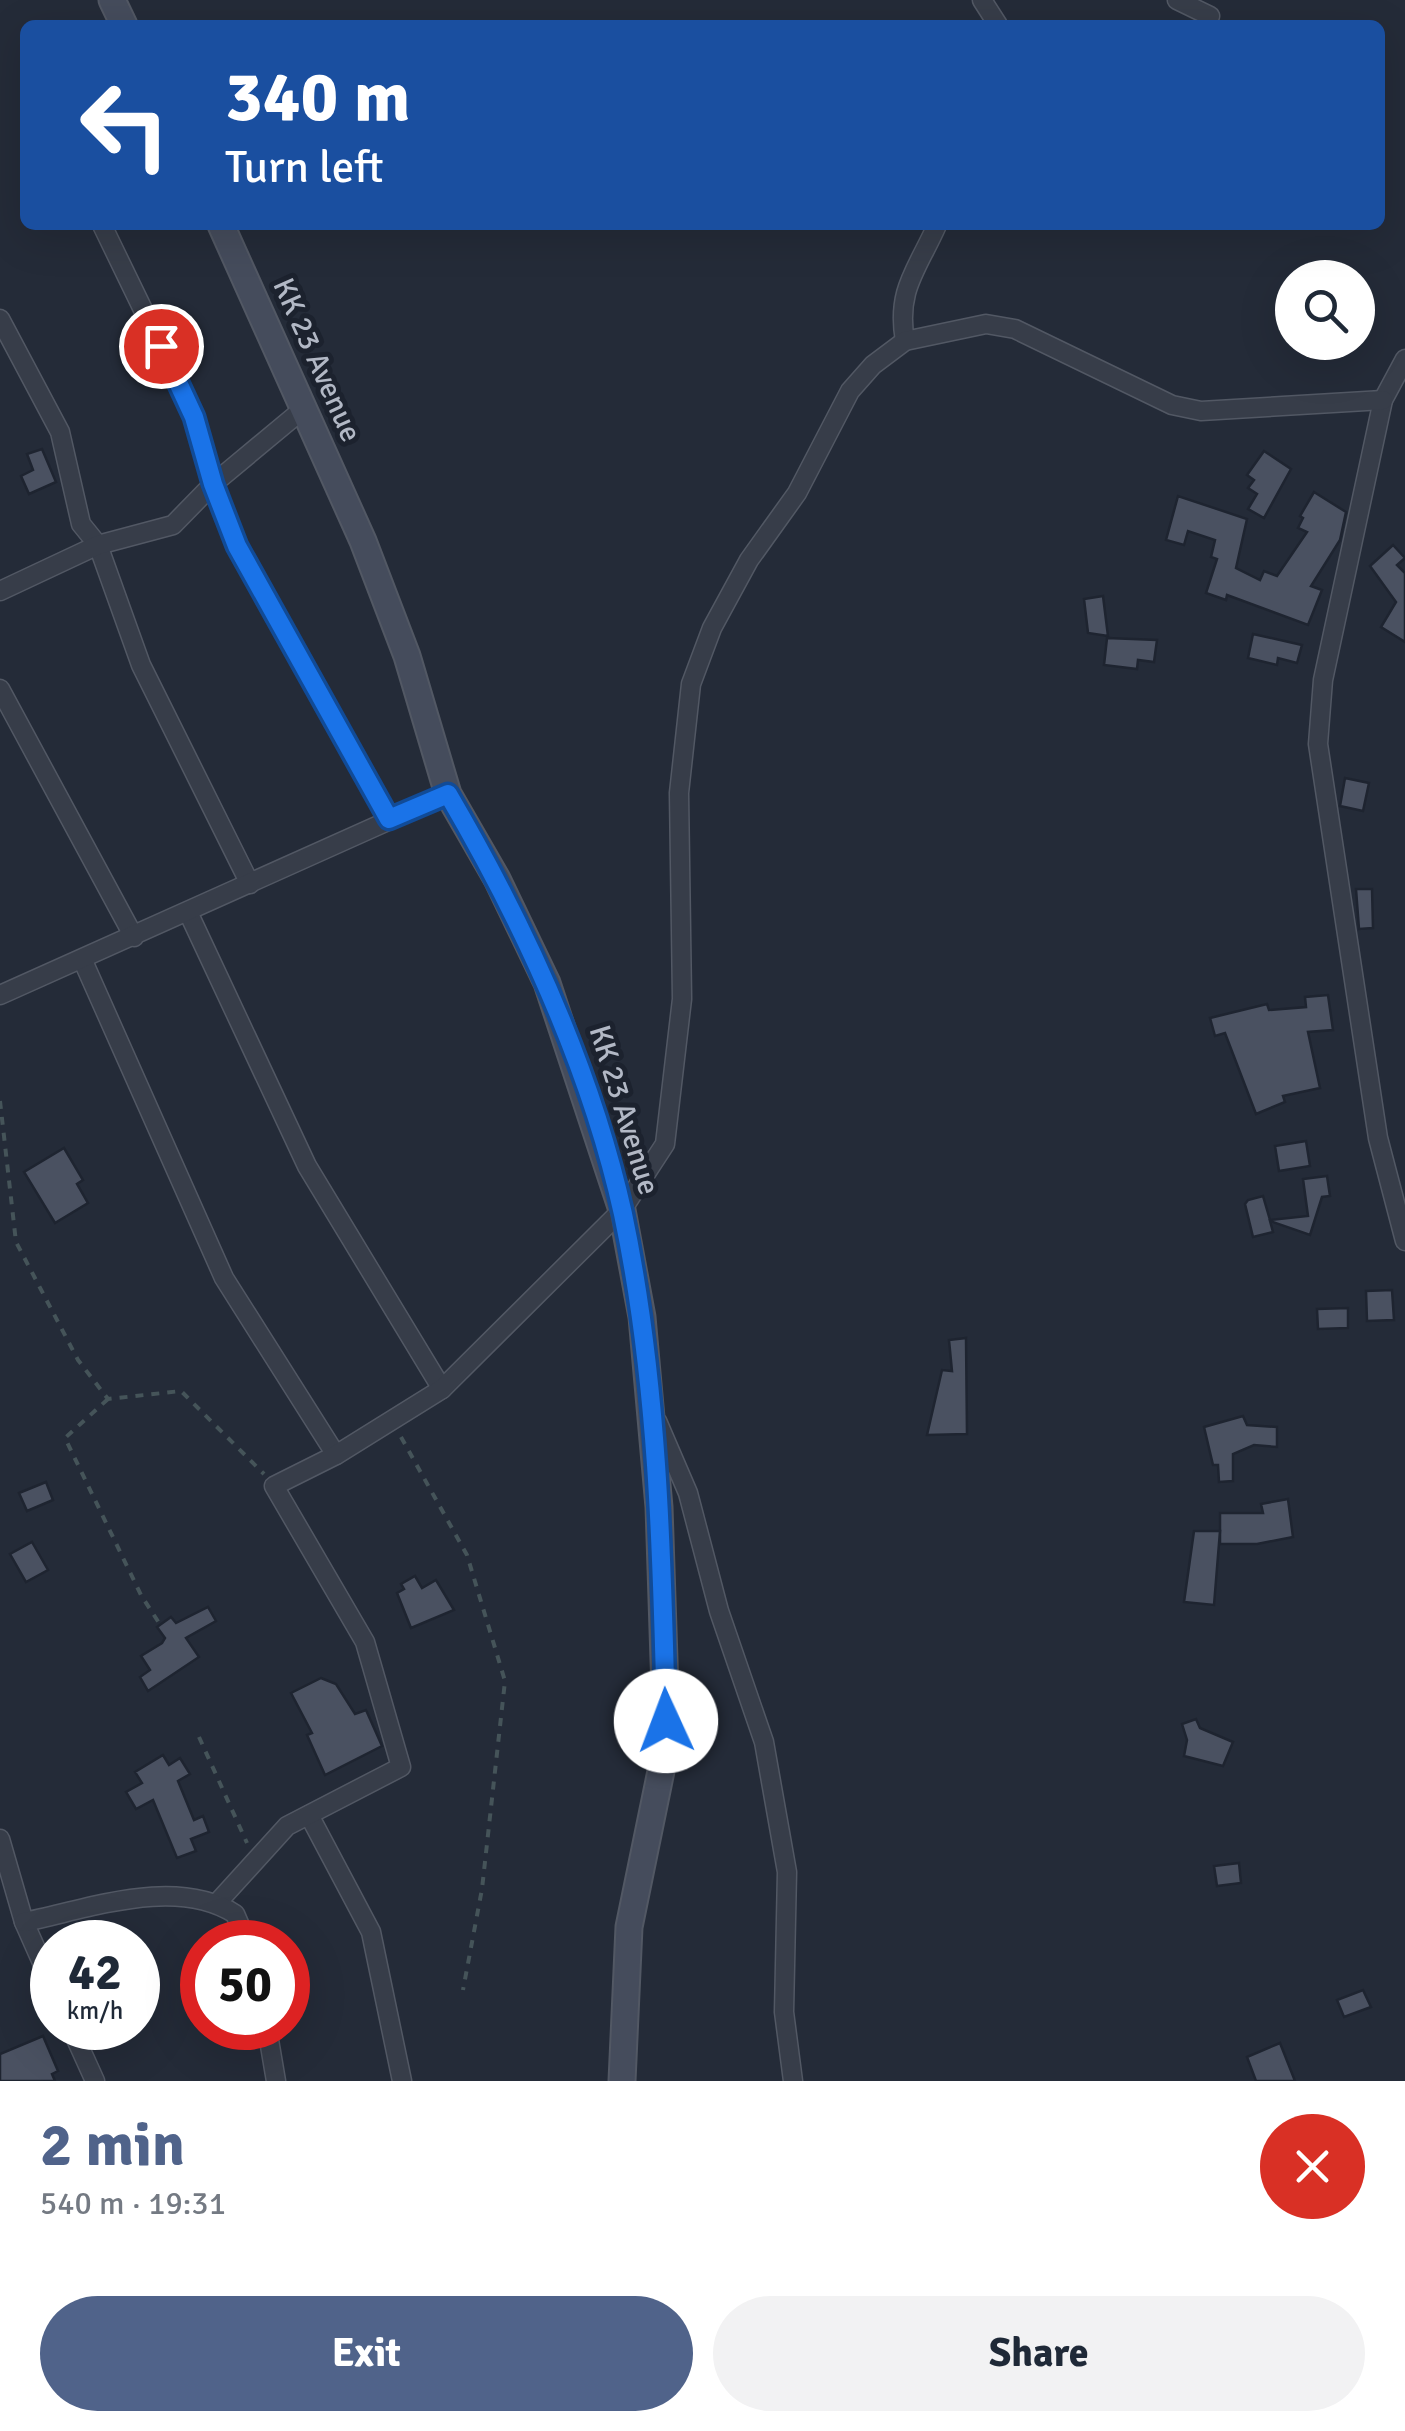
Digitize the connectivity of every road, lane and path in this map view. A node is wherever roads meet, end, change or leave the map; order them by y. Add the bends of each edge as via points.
1 (1178, 0) edge
2 (1210, 16) dead end
3 (104, 230) edge
4 (223, 230) edge
5 (936, 230) edge
6 (0, 319) edge
7 (905, 341) junction
8 (1405, 360) edge
9 (1382, 400) junction
10 (302, 410) junction
11 (213, 484) junction
12 (98, 545) junction
13 (0, 591) edge
14 (0, 690) edge
15 (448, 794) junction
16 (389, 819) junction
17 (250, 884) junction
18 (188, 912) junction
19 (134, 938) junction
20 (83, 960) junction
21 (0, 995) edge
22 (0, 1101) edge
23 (622, 1210) junction
24 (1405, 1241) edge
25 (442, 1389) junction
26 (108, 1399) junction
27 (649, 1402) junction
28 (392, 1420) junction
29 (336, 1454) junction
30 (274, 1486) junction
31 (160, 1626) dead end
32 (198, 1737) dead end
33 (310, 1814) junction
34 (0, 1840) edge
35 (255, 1861) junction
36 (217, 1903) junction
37 (238, 1920) edge
38 (24, 1922) junction
39 (30, 1936) edge
40 (463, 1990) dead end
41 (82, 2050) edge
42 (271, 2050) edge
43 (96, 2081) edge
44 (276, 2081) edge
45 (402, 2081) edge
46 (622, 2081) edge
47 (793, 2081) edge

1 - 2 street
3 - 11 street via 194,417
4 - 10 main road, KK 23 Avenue
5 - 7 street via 903,296
6 - 12 street via 60,432 81,524
7 - 9 street via 986,324 1015,329 1172,405 1201,411
7 - 23 street via 850,391 796,493 729,592 691,684 680,793 682,999 674,1088 665,1144
8 - 9 street
9 - 24 street via 1323,680 1318,744 1378,1138
10 - 11 street
10 - 15 main road, KK 23 Avenue via 363,541
11 - 12 street via 173,525
11 - 16 street via 237,546
12 - 13 street
12 - 17 street via 141,665
14 - 19 street
15 - 16 street
15 - 23 main road, KK 23 Avenue via 547,983
16 - 17 street
17 - 18 street
18 - 19 street
18 - 25 street via 307,1166
19 - 20 street
20 - 21 street
20 - 29 street via 224,1278
22 - 26 path via 16,1242 78,1360
23 - 25 street
23 - 27 main road, KK 23 Avenue
25 - 28 street
26 - 30 path via 180,1391
26 - 31 path via 65,1438
27 - 46 main road, KK 23 Avenue via 666,1721 629,1927
27 - 47 street via 688,1494 764,1742 788,1872 784,2012
28 - 29 street
28 - 40 path via 466,1555 505,1681 482,1889
29 - 30 street
30 - 33 street via 365,1642 401,1768
32 - 35 path
33 - 35 street via 287,1826
33 - 45 street via 372,1932
34 - 38 street
35 - 36 street
36 - 37 street
36 - 38 street via 135,1898
38 - 39 street
41 - 43 street
42 - 44 street

